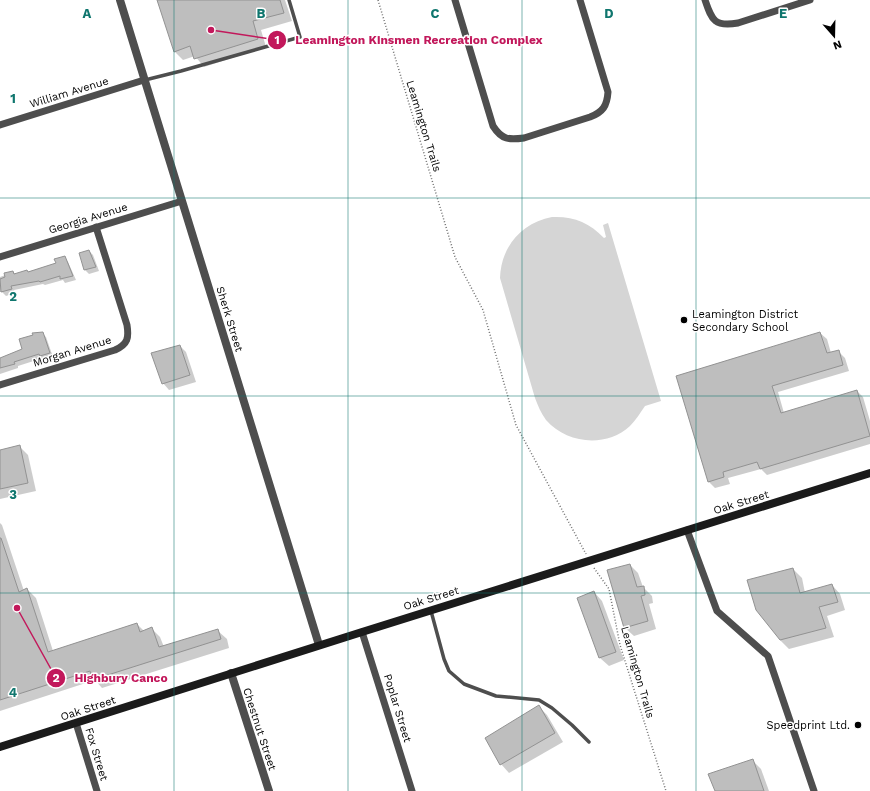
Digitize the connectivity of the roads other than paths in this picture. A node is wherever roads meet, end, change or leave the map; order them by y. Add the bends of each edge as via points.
1 (120, 0) edge
2 (289, 0) edge
3 (455, 0) edge
4 (580, 0) edge
5 (705, 0) edge
6 (810, 0) edge
7 (144, 80) junction
8 (0, 124) edge
9 (182, 201) junction
10 (96, 227) junction
11 (0, 257) edge
12 (0, 385) edge
13 (870, 473) edge
14 (687, 530) junction
15 (431, 610) junction
16 (362, 632) junction
17 (319, 645) junction
18 (231, 673) junction
19 (76, 723) junction
20 (589, 742) dead end
21 (0, 748) edge
22 (97, 791) edge
23 (269, 791) edge
24 (412, 791) edge
25 (814, 791) edge

1 - 7 street, Sherk Street
2 - 7 lane via 300,37
3 - 4 street via 493,126 501,136 508,139 524,138 599,114 608,102 608,92
5 - 6 street via 714,20 727,25
7 - 8 street, William Avenue
7 - 9 street, Sherk Street
9 - 10 street, Georgia Avenue
9 - 17 street, Sherk Street
10 - 11 street, Georgia Avenue
10 - 12 street, Morgan Avenue via 127,324 127,340 122,347 115,350
13 - 14 main road, Oak Street
14 - 15 main road, Oak Street
14 - 25 street via 717,611 768,656
15 - 16 main road, Oak Street
15 - 20 lane via 449,672 464,684 496,696 539,700 552,708
16 - 17 main road, Oak Street
16 - 24 street, Poplar Street
17 - 18 main road, Oak Street
18 - 19 main road, Oak Street
18 - 23 street, Chestnut Street
19 - 21 main road, Oak Street
19 - 22 street, Fox Street

